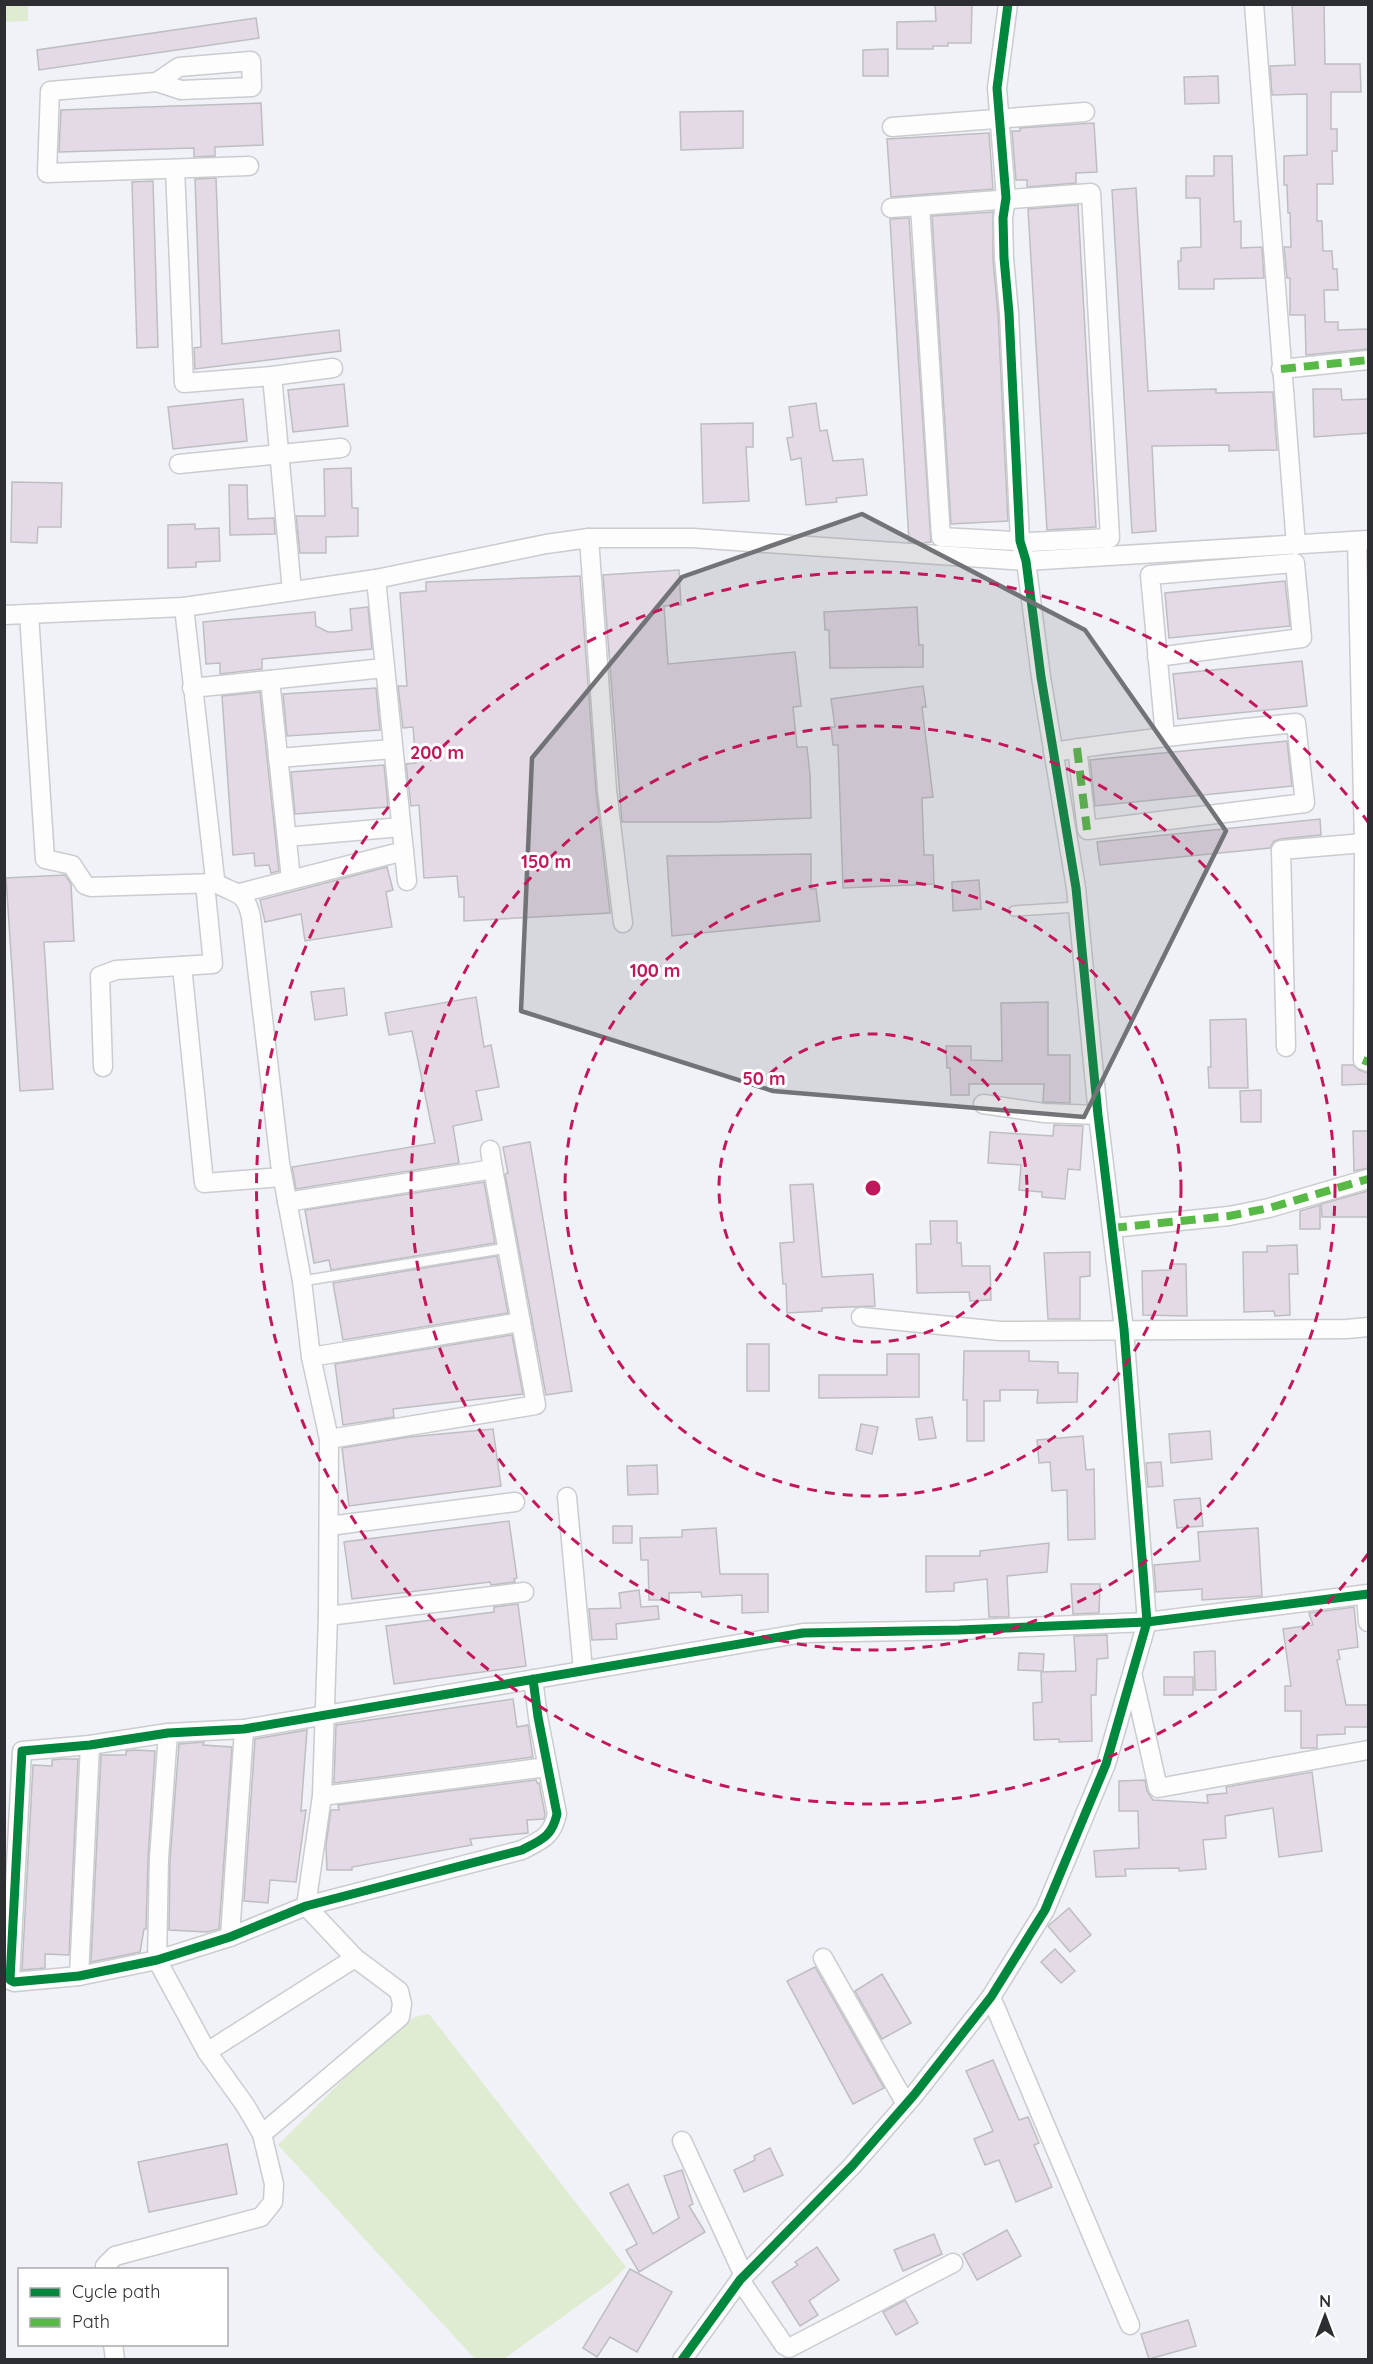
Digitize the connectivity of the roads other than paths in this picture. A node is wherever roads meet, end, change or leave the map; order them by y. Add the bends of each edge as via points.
1 (1008, 4) edge
2 (1254, 4) edge
3 (157, 82) dead end
4 (1085, 112) dead end
5 (1000, 120) junction
6 (892, 127) dead end
7 (249, 166) dead end
8 (175, 169) junction
9 (1006, 198) junction
10 (920, 206) junction
11 (891, 208) dead end
12 (1368, 360) edge
13 (333, 368) dead end
14 (1281, 369) junction
15 (272, 376) junction
16 (341, 448) dead end
17 (279, 454) junction
18 (179, 464) dead end
19 (589, 538) junction
20 (1025, 541) junction
21 (1363, 541) edge
22 (1296, 545) junction
23 (1026, 561) junction
24 (376, 579) junction
25 (291, 591) junction
26 (184, 608) junction
27 (29, 614) junction
28 (4, 615) edge
29 (1157, 657) junction
30 (384, 668) junction
31 (270, 680) junction
32 (192, 688) junction
33 (1165, 736) junction
34 (393, 748) junction
35 (1077, 748) junction
36 (1053, 752) junction
37 (278, 758) junction
38 (401, 826) junction
39 (287, 837) junction
40 (1364, 843) junction
41 (404, 851) junction
42 (291, 879) junction
43 (407, 881) dead end
44 (211, 884) junction
45 (240, 893) junction
46 (1077, 907) junction
47 (1014, 911) dead end
48 (623, 923) dead end
49 (182, 966) junction
50 (1286, 1047) dead end
51 (1368, 1062) edge
52 (103, 1067) dead end
53 (983, 1104) dead end
54 (1098, 1115) junction
55 (490, 1150) dead end
56 (493, 1169) junction
57 (282, 1176) junction
58 (1368, 1179) edge
59 (287, 1202) junction
60 (1112, 1228) junction
61 (507, 1248) junction
62 (302, 1281) junction
63 (861, 1317) dead end
64 (521, 1322) junction
65 (1368, 1328) edge
66 (1124, 1329) junction
67 (311, 1357) junction
68 (329, 1438) junction
69 (567, 1497) dead end
70 (515, 1502) dead end
71 (329, 1526) junction
72 (524, 1592) dead end
73 (1367, 1594) edge
74 (328, 1616) junction
75 (1147, 1622) junction
76 (1368, 1622) edge
77 (583, 1670) junction
78 (1132, 1674) junction
79 (533, 1679) junction
80 (324, 1716) junction
81 (244, 1729) junction
82 (168, 1733) junction
83 (90, 1745) junction
84 (13, 1750) edge
85 (1368, 1750) edge
86 (548, 1767) junction
87 (322, 1796) junction
88 (306, 1906) junction
89 (230, 1937) junction
90 (355, 1958) junction
91 (823, 1958) dead end
92 (157, 1959) junction
93 (79, 1976) junction
94 (991, 1997) junction
95 (207, 2052) junction
96 (906, 2104) junction
97 (262, 2134) junction
98 (682, 2141) dead end
99 (953, 2264) dead end
100 (105, 2268) edge
101 (742, 2278) junction
102 (1130, 2325) dead end
103 (681, 2360) edge

1 - 5 street via 997,87
2 - 14 street
3 - 8 street via 50,91 47,173
4 - 5 street
5 - 6 street
5 - 9 street
7 - 8 street
8 - 15 street via 184,383
9 - 10 street
9 - 20 street via 1003,218 1009,257
9 - 20 street via 1091,193 1110,538
10 - 11 street
10 - 20 street via 941,537
12 - 14 street
13 - 15 street
14 - 22 street
15 - 17 street
16 - 17 street
17 - 18 street
17 - 25 street
19 - 23 street via 693,538
19 - 24 street
19 - 48 street via 607,790
20 - 23 street
21 - 22 street
21 - 40 street
22 - 23 street
23 - 36 street
24 - 25 street
24 - 30 street
25 - 26 street
26 - 27 street
26 - 32 street
27 - 28 street
27 - 44 street via 45,859 72,865 85,885 91,887
29 - 29 street via 1150,575 1295,563 1302,639
29 - 33 street
30 - 31 street
30 - 34 street
31 - 32 street
31 - 37 street
32 - 44 street
33 - 35 street
33 - 35 street via 1296,723 1305,803 1087,830
34 - 37 street
34 - 38 street
35 - 36 street
36 - 46 street
37 - 39 street
38 - 39 street
38 - 41 street
39 - 42 street
40 - 50 street via 1281,850
40 - 51 street via 1363,1060
41 - 42 street
41 - 43 street
42 - 45 street
44 - 45 street
44 - 49 street via 213,964
45 - 57 street via 251,916
46 - 47 lane
46 - 54 street
49 - 52 street via 116,970 100,976
49 - 57 street via 204,1183
53 - 54 street via 1044,1113
54 - 60 street
55 - 56 street
56 - 59 street
56 - 61 street
57 - 59 street
58 - 60 street via 1229,1216
59 - 62 street
60 - 66 street
61 - 62 lane
61 - 64 street
62 - 67 street
63 - 66 street via 999,1331
64 - 67 street
64 - 68 street via 536,1406
65 - 66 street
66 - 75 street
67 - 68 street
68 - 71 street
69 - 77 street
70 - 71 street
71 - 74 street
72 - 74 street
73 - 75 street
73 - 76 street
74 - 80 street
75 - 77 street via 803,1633
75 - 78 street
77 - 79 street
78 - 85 street via 1158,1788
78 - 94 street via 1106,1764 1046,1910
79 - 80 street
79 - 86 street
80 - 81 street
80 - 87 street
81 - 82 street
81 - 89 street
82 - 83 street
82 - 92 street
83 - 84 street
83 - 93 street
84 - 93 street via 10,1980
86 - 87 street
86 - 88 street via 557,1814 554,1829 539,1841 522,1850
87 - 88 street
88 - 89 street
88 - 90 street
89 - 92 street
90 - 95 street
90 - 97 street via 399,1991 400,2017
91 - 96 street
92 - 93 street
92 - 95 street
94 - 96 street
94 - 102 street
95 - 97 street
96 - 101 street via 852,2166
97 - 100 street via 274,2184 273,2202 261,2217 115,2256
98 - 101 street
99 - 101 street via 789,2348
101 - 103 street

